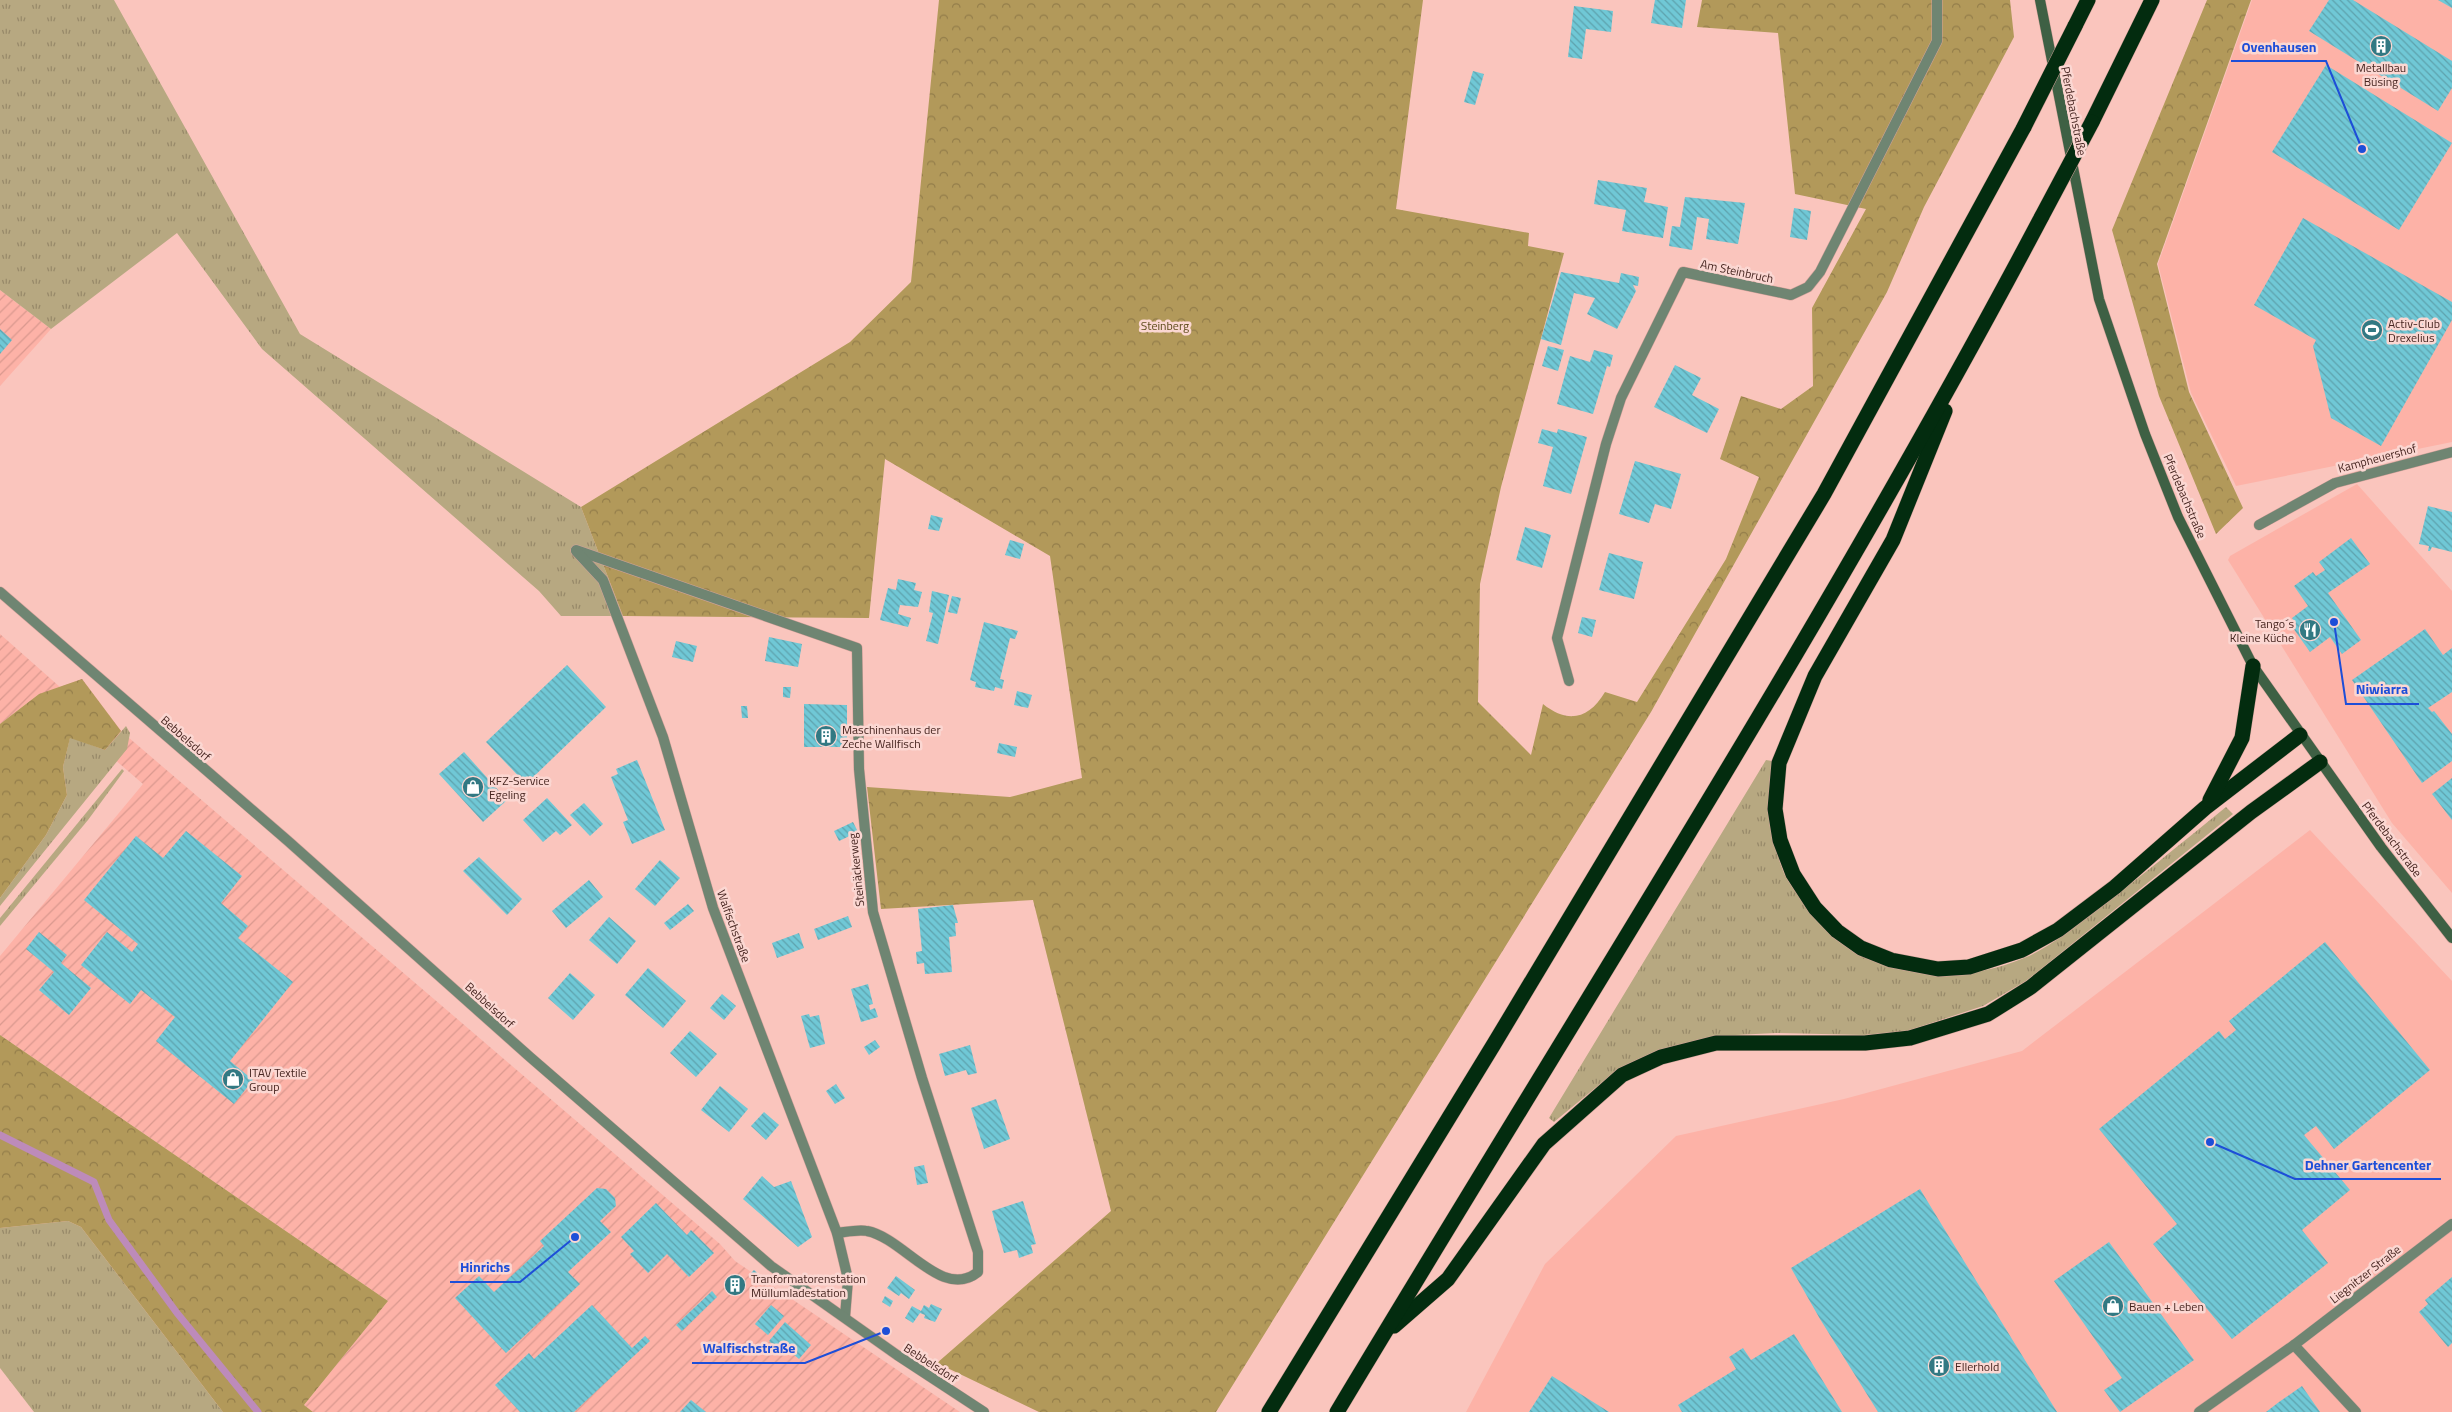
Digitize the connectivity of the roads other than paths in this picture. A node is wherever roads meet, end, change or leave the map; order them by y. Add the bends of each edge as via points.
1 (1937, 0) edge
2 (2040, 0) edge
3 (2088, 0) edge
4 (2152, 0) edge
5 (1966, 359) junction
6 (2452, 452) edge
7 (2259, 525) dead end
8 (576, 550) joint
9 (0, 592) edge
10 (2252, 666) junction
11 (1569, 681) dead end
12 (2300, 735) junction
13 (2320, 762) junction
14 (2205, 808) junction
15 (2452, 938) edge
16 (2452, 1224) edge
17 (837, 1233) junction
18 (845, 1317) junction
19 (1382, 1337) junction
20 (2294, 1344) junction
21 (984, 1412) edge
22 (1269, 1412) edge
23 (1337, 1412) edge
24 (2199, 1412) edge
25 (2356, 1412) edge

1 - 11 street, Am Steinbruch via 1937,42 1820,272 1808,288 1791,295 1683,272 1621,398 1606,444 1557,638
2 - 10 main road, Pferdebachstraße via 2102,308 2145,434 2178,517
3 - 22 highway, bridge via 1930,304 1824,494
4 - 5 highway, bridge via 2092,122
5 - 14 highway via 1894,540 1815,676 1778,763 1775,809 1780,840 1793,874 1815,908 1837,931 1861,948 1890,960 1917,966 1938,969 1969,967 2022,950 2058,930 2115,887
5 - 19 highway via 1785,674
6 - 7 street, Kampheuershof via 2336,482
8 - 17 street, Walfischstraße via 603,580 660,728 713,908
8 - 17 street, Steinäckerweg via 857,648 859,769 873,912 978,1252 978,1272 969,1279 955,1281 930,1270 891,1240 866,1230
9 - 18 street, Bebbelsdorf via 288,840 530,1057 771,1266
10 - 12 main road, Pferdebachstraße
10 - 14 highway via 2242,738 2219,787
12 - 13 main road, Pferdebachstraße
12 - 14 highway
13 - 15 main road, Pferdebachstraße
13 - 19 highway via 2251,812 2031,987 1988,1014 1910,1038 1865,1043 1716,1043 1661,1057 1622,1075 1544,1144 1448,1279
16 - 20 street, Liegnitzer Straße
17 - 18 street, Walfischstraße via 848,1279
18 - 21 street, Bebbelsdorf
19 - 23 highway
20 - 24 street, Liegnitzer Straße
20 - 25 street

